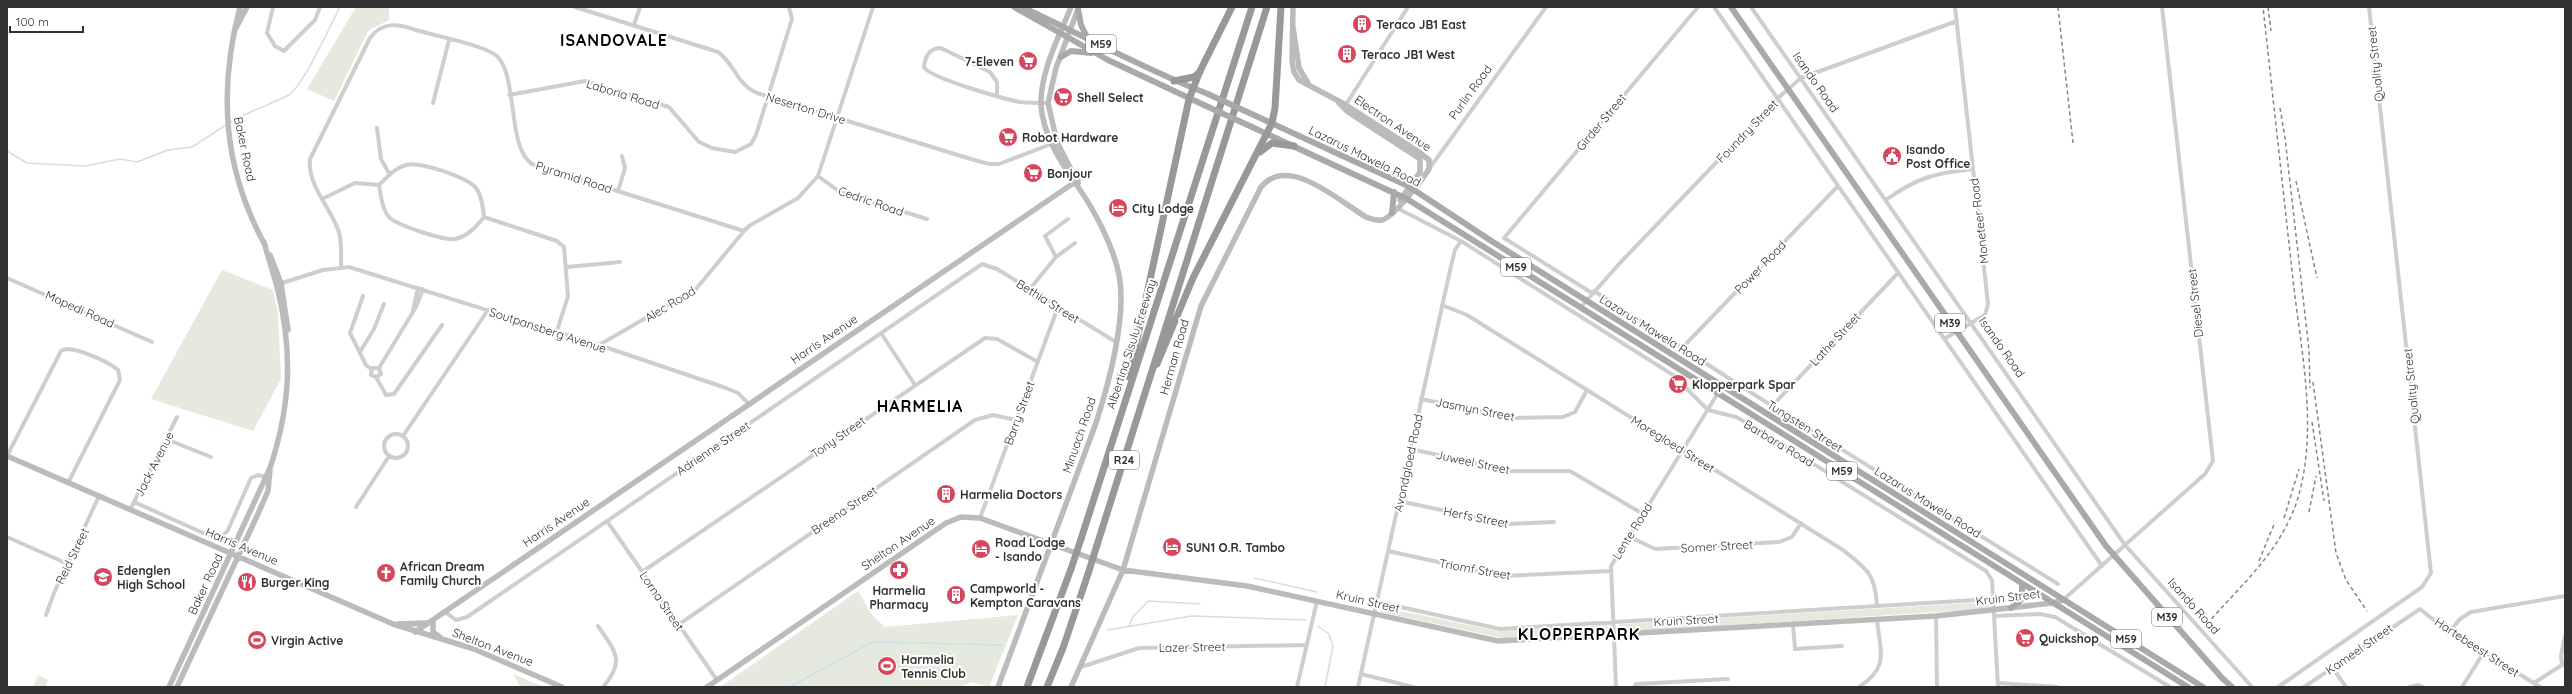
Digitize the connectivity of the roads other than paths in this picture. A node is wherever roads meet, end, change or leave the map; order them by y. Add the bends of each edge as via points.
1 (240, 7) edge
2 (247, 7) edge
3 (274, 7) edge
4 (320, 7) edge
5 (575, 7) edge
6 (640, 7) edge
7 (789, 7) edge
8 (873, 7) edge
9 (1014, 7) edge
10 (1022, 7) edge
11 (1071, 7) edge
12 (1232, 7) edge
13 (1252, 7) edge
14 (1267, 7) edge
15 (1281, 7) edge
16 (1293, 7) edge
17 (1408, 7) edge
18 (1546, 7) edge
19 (1698, 7) edge
20 (1714, 7) edge
21 (1731, 7) edge
22 (1751, 7) edge
23 (1955, 7) edge
24 (2162, 7) edge
25 (2369, 7) edge
26 (1078, 8) edge
27 (1957, 21) junction
28 (634, 25) junction
29 (1064, 26) junction
30 (1072, 29) junction
31 (234, 32) junction
32 (1061, 34) junction
33 (1087, 37) junction
34 (1068, 38) junction
35 (449, 40) junction
36 (1095, 54) junction
37 (1061, 56) junction
38 (1200, 71) junction
39 (1800, 78) junction
40 (1174, 81) junction
41 (1193, 88) junction
42 (1788, 89) junction
43 (509, 95) junction
44 (996, 95) junction
45 (768, 96) junction
46 (1189, 99) junction
47 (1777, 99) junction
48 (433, 103) dead end
49 (1041, 103) junction
50 (1048, 103) junction
51 (1345, 106) junction
52 (838, 118) junction
53 (1272, 123) junction
54 (377, 128) dead end
55 (1266, 134) junction
56 (1055, 143) junction
57 (1294, 146) junction
58 (622, 156) dead end
59 (1252, 162) junction
60 (1429, 169) junction
61 (1973, 169) junction
62 (390, 175) junction
63 (818, 176) junction
64 (1076, 181) junction
65 (379, 185) junction
66 (1408, 186) junction
67 (1838, 186) junction
68 (1414, 190) junction
69 (618, 191) junction
70 (1394, 192) junction
71 (1404, 197) junction
72 (322, 199) junction
73 (1886, 200) junction
74 (1395, 209) junction
75 (484, 217) junction
76 (927, 219) dead end
77 (1068, 219) dead end
78 (744, 231) junction
79 (1504, 238) joint
80 (1461, 241) junction
81 (1075, 242) dead end
82 (1056, 257) junction
83 (620, 262) dead end
84 (979, 265) joint
85 (341, 266) junction
86 (567, 267) junction
87 (1898, 273) junction
88 (7, 278) edge
89 (279, 284) junction
90 (418, 288) junction
91 (423, 289) junction
92 (1029, 290) junction
93 (1593, 292) junction
94 (363, 296) dead end
95 (1585, 300) junction
96 (384, 304) dead end
97 (1442, 305) junction
98 (1058, 307) junction
99 (1581, 307) junction
100 (413, 310) junction
101 (488, 310) junction
102 (1971, 322) junction
103 (442, 325) dead end
104 (557, 331) junction
105 (1956, 332) junction
106 (881, 333) junction
107 (1944, 339) junction
108 (152, 342) dead end
109 (1116, 342) junction
110 (599, 345) junction
111 (1682, 348) junction
112 (360, 352) junction
113 (1038, 362) junction
114 (379, 368) junction
115 (371, 369) junction
116 (1698, 371) junction
117 (1151, 375) junction
118 (376, 377) junction
119 (915, 385) junction
120 (1128, 389) junction
121 (1587, 390) junction
122 (1718, 393) junction
123 (1422, 398) junction
124 (749, 404) junction
125 (1772, 406) junction
126 (1708, 410) junction
127 (177, 417) dead end
128 (1016, 420) junction
129 (403, 436) junction
130 (166, 440) junction
131 (1411, 449) junction
132 (1683, 450) junction
133 (7, 456) edge
134 (389, 456) junction
135 (211, 457) dead end
136 (270, 468) junction
137 (265, 477) junction
138 (68, 483) junction
139 (99, 496) junction
140 (1399, 501) junction
141 (134, 502) junction
142 (356, 507) dead end
143 (130, 510) junction
144 (1642, 514) junction
145 (980, 518) junction
146 (607, 521) junction
147 (1554, 522) dead end
148 (1801, 523) junction
149 (1628, 536) junction
150 (7, 537) edge
151 (1051, 545) junction
152 (2125, 545) junction
153 (1388, 551) junction
154 (232, 553) junction
155 (2113, 555) junction
156 (239, 556) junction
157 (68, 564) junction
158 (2102, 566) junction
159 (1123, 570) junction
160 (1610, 571) junction
161 (642, 572) junction
162 (2022, 584) junction
163 (2058, 584) dead end
164 (2565, 596) edge
165 (1992, 599) junction
166 (2063, 600) junction
167 (1317, 601) junction
168 (1378, 602) junction
169 (2053, 603) junction
170 (1878, 605) junction
171 (2011, 608) junction
172 (1994, 609) junction
173 (2415, 611) joint
174 (446, 612) junction
175 (1375, 613) junction
176 (46, 616) dead end
177 (1936, 616) junction
178 (1994, 616) junction
179 (1877, 619) junction
180 (433, 620) junction
181 (1613, 622) junction
182 (393, 624) junction
183 (678, 624) junction
184 (1793, 624) junction
185 (598, 626) dead end
186 (2450, 631) junction
187 (415, 632) junction
188 (1614, 635) junction
189 (2565, 636) edge
190 (444, 640) junction
191 (1306, 645) junction
192 (1842, 646) dead end
193 (2484, 652) junction
194 (2564, 663) edge
195 (1081, 667) junction
196 (2332, 668) junction
197 (1361, 674) junction
198 (1728, 678) dead end
199 (2222, 678) junction
200 (717, 680) junction
201 (2534, 683) junction
202 (1998, 685) edge
203 (169, 687) edge
204 (177, 687) edge
205 (562, 687) edge
206 (603, 687) edge
207 (707, 687) edge
208 (998, 687) edge
209 (1027, 687) edge
210 (1047, 687) edge
211 (1071, 687) edge
212 (1297, 687) edge
213 (1358, 687) edge
214 (1413, 687) edge
215 (1616, 687) edge
216 (1634, 687) edge
217 (1859, 687) edge
218 (1937, 687) edge
219 (2057, 687) edge
220 (2170, 687) edge
221 (2188, 687) edge
222 (2203, 687) edge
223 (2227, 687) edge
224 (2232, 687) edge
225 (2252, 687) edge
226 (2278, 687) edge
227 (2304, 687) edge
228 (2346, 687) edge
229 (2410, 687) edge
230 (2423, 687) edge
231 (2462, 687) edge
232 (2540, 687) edge

1 - 31 main road, Baker Road
2 - 31 main road, Baker Road
3 - 4 street via 267,33 275,46 284,51 315,20
5 - 28 street, Neserton Drive
6 - 28 street
7 - 45 street, Laboria Road via 793,15
8 - 52 street
9 - 32 main road, M59
10 - 29 main road, M59
11 - 29 main road
12 - 38 highway
13 - 120 highway, Albertina Sisulu Freeway / R24
14 - 117 highway, R24
15 - 53 highway via 1276,108
16 - 51 main road, Electron Avenue via 1294,72 1299,80
17 - 51 street
18 - 60 street, Purlin Road
19 - 79 street, Girder Street
20 - 47 street
21 - 42 main road, M39
22 - 39 street, Isando Road
23 - 27 street, Moneteer Road
24 - 152 street, Diesel Street via 2212,461 2205,474
25 - 226 street, Quality Street via 2431,573 2422,587
26 - 30 main road
26 - 33 main road via 1081,25
27 - 39 street, Foundry Street
27 - 61 street, Moneteer Road
28 - 45 street, Neserton Drive via 718,52 726,59 744,86
29 - 30 main road, M59
29 - 32 main road
30 - 33 main road, Lazarus Mawela Road / M59
30 - 34 main road
31 - 89 main road, Baker Road via 226,83 228,134 242,188
32 - 34 main road, M59
32 - 49 main road via 1043,83
33 - 40 main road, Lazarus Mawela Road / M59
34 - 36 main road, Lazarus Mawela Road / M59
34 - 37 main road
35 - 43 street, Pyramid Road via 479,48 496,56 502,63
35 - 48 street
35 - 72 street, Pyramid Road via 396,24 385,26 372,35 312,154 310,172
36 - 37 main road via 1072,51
36 - 46 main road, Lazarus Mawela Road / M59
37 - 50 main road via 1051,82
38 - 40 highway via 1194,77
38 - 41 highway
39 - 42 street, Foundry Street
39 - 73 street, Isando Road
40 - 41 main road, Lazarus Mawela Road / M59
41 - 46 highway
41 - 53 main road, Lazarus Mawela Road / M59, bridge
42 - 47 street, Foundry Street
42 - 105 main road, M39
43 - 45 street, Laboria Road via 585,81 669,107 702,144 731,153 745,148 754,139
43 - 69 street, Pyramid Road via 522,153 527,160 548,170
44 - 44 street via 998,82 990,72 940,48 933,49 928,54 924,67 930,74
44 - 49 street
45 - 52 street, Neserton Drive
46 - 55 main road, Lazarus Mawela Road / M59, bridge
46 - 120 highway via 1134,348
47 - 67 street
47 - 93 street, Foundry Street
49 - 50 street
49 - 56 main road via 1046,130
50 - 56 main road
51 - 60 main road, Electron Avenue via 1420,152 1429,160
51 - 66 main road, Electron Avenue via 1420,159 1420,172
52 - 56 street, Neserton Drive via 988,164 1000,163
52 - 63 street
53 - 55 highway
53 - 66 main road, Lazarus Mawela Road / M59
54 - 62 street via 380,158
55 - 57 main road, Lazarus Mawela Road / M59
55 - 59 highway
56 - 64 main road, Minuach Road
57 - 59 highway via 1270,144
57 - 70 main road, Lazarus Mawela Road / M59
58 - 69 street via 625,168
59 - 117 highway via 1193,278 1162,356
60 - 68 main road, Purlin Road
61 - 73 street via 1926,177
61 - 102 street, Moneteer Road via 1988,304 1985,315
62 - 65 street
62 - 75 street via 405,165 416,164 465,180 477,190
63 - 76 street, Cedric Road via 840,192
63 - 78 street via 798,198
64 - 109 main road, Minuach Road via 1114,256 1119,275 1121,309
64 - 124 main road, Harris Avenue
65 - 72 street via 355,183
65 - 75 street via 386,212 391,220 400,225 452,240 469,234
66 - 68 main road, Lazarus Mawela Road / M59
66 - 71 main road, Herman Road
67 - 87 street
67 - 111 street, Power Road
68 - 71 main road, Herman Road
68 - 95 main road, Lazarus Mawela Road / M59
69 - 78 street, Pyramid Road
70 - 71 main road, Lazarus Mawela Road / M59
70 - 74 main road
71 - 74 main road, Herman Road
71 - 99 main road, Lazarus Mawela Road / M59
72 - 85 street, Pyramid Road via 340,236
73 - 102 street, Isando Road
74 - 80 street
74 - 159 main road, Herman Road via 1382,220 1370,219 1293,175 1276,176 1261,187 1201,306
75 - 86 street via 559,242 565,250
77 - 82 street via 1045,238
78 - 110 street, Alec Road via 696,289
79 - 93 street, Tungsten Street
80 - 97 street, Avondgloed Road via 1455,250
80 - 126 street via 1673,375
81 - 82 street
82 - 92 street
83 - 86 street
84 - 92 street, Bethia Street via 988,264
84 - 106 street, Adrienne Street
85 - 89 street
85 - 90 street, Soutpansberg Avenue
86 - 104 street via 568,296
87 - 107 street
87 - 125 street, Lathe Street
88 - 108 street, Mopedi Road
89 - 136 main road, Baker Road via 288,317 286,403
90 - 91 street, Soutpansberg Avenue
90 - 100 street
91 - 100 street
91 - 101 street, Soutpansberg Avenue
92 - 98 street, Bethia Street
93 - 95 street, Foundry Street
93 - 111 street, Tungsten Street
94 - 112 street via 350,330
95 - 99 street, Foundry Street
95 - 116 main road, Lazarus Mawela Road / M59
96 - 112 street via 374,329
97 - 121 street, Moregloed Street via 1468,315
97 - 123 street, Avondgloed Road
98 - 109 street, Bethia Street
98 - 113 street, Barry Street
99 - 122 main road, Lazarus Mawela Road / M59
100 - 114 street
101 - 104 street, Soutpansberg Avenue
101 - 129 street
102 - 105 street, Moneteer Road
102 - 152 street, Isando Road
103 - 118 street via 394,394 386,395
104 - 110 street, Soutpansberg Avenue
105 - 107 street, Moneteer Road
105 - 155 main road, M39
106 - 119 street
106 - 146 street, Adrienne Street
107 - 158 street
109 - 151 main road, Minuach Road via 1102,405
110 - 124 street, Soutpansberg Avenue via 726,388 738,393
111 - 125 street, Tungsten Street
112 - 115 street
113 - 119 street, Tony Street via 997,339 987,337
113 - 128 street, Barry Street
114 - 115 street via 374,366
114 - 118 street via 380,374
115 - 118 street via 371,375
116 - 122 main road
116 - 166 main road, Lazarus Mawela Road / M59
117 - 210 highway, R24, bridge via 1088,574
119 - 161 street, Tony Street
120 - 209 highway, Albertina Sisulu Freeway / R24, bridge via 1071,570
121 - 123 street, Jasmyn Street via 1575,412 1563,417 1513,418
121 - 132 street, Moregloed Street
122 - 126 street, Lente Road
122 - 162 main road, Lazarus Mawela Road / M59
123 - 131 street, Avondgloed Road
124 - 174 main road, Harris Avenue
125 - 163 street, Tungsten Street
126 - 132 street, Lente Road
126 - 165 street, Barbara Road via 1736,417 1749,424 1986,571 1992,580
127 - 130 street, Jack Avenue
128 - 145 street, Barry Street
128 - 183 street, Breena Street via 993,415 975,420
129 - 134 street via 407,443 407,451 397,458
129 - 134 street via 396,434 386,439 384,446
130 - 135 street
130 - 141 street, Jack Avenue
131 - 140 street, Avondgloed Road
131 - 144 street, Juweel Street via 1510,471 1570,471
132 - 144 street, Lente Road
132 - 148 street, Moregloed Street
133 - 138 main road, Harris Avenue
133 - 138 street via 61,351 73,349 97,359 118,370 120,380
134 - 142 street
136 - 137 main road, Baker Road
136 - 156 main road, Baker Road via 268,491
137 - 141 street via 258,475 251,478 228,530 219,540
137 - 154 main road, Baker Road
138 - 139 main road, Harris Avenue
139 - 143 main road, Harris Avenue
139 - 157 street, Reid Street
140 - 147 street, Herfs Street via 1507,524
140 - 153 street, Avondgloed Road
141 - 143 street, Jack Avenue
143 - 154 main road, Harris Avenue
144 - 149 street, Lente Road
145 - 151 main road, Shelton Avenue
145 - 200 main road, Shelton Avenue via 961,517 946,523
146 - 161 street, Lorna Street
146 - 174 street, Adrienne Street via 466,617 456,620
148 - 149 street, Somer Street via 1792,537 1779,542 1655,549
148 - 170 street, Moregloed Street via 1867,569 1875,583
149 - 160 street, Lente Road
150 - 157 street
151 - 159 main road, Shelton Avenue
151 - 208 main road, Minuach Road
152 - 155 street, Diesel Street
152 - 225 street, Isando Road
153 - 160 street, Triomf Street via 1502,576
153 - 168 street, Avondgloed Road
154 - 156 main road, Harris Avenue
154 - 203 main road, Baker Road
155 - 158 street
155 - 199 main road, M39
156 - 182 main road, Harris Avenue
156 - 204 main road, Baker Road
157 - 176 street, Reid Street
158 - 166 street
159 - 167 main road, Kruin Street via 1227,582
159 - 195 main road, Herman Road
160 - 181 street, Lente Road
161 - 183 street, Lorna Street
162 - 169 main road, Lazarus Mawela Road / M59
162 - 171 main road via 2022,599
164 - 186 street via 2471,612 2460,619
165 - 170 street, Kruin Street
165 - 172 street, Barbara Road
166 - 169 main road, Kruin Street
166 - 222 main road, Lazarus Mawela Road / M59
167 - 175 main road, Kruin Street
167 - 191 street
168 - 175 street, Avondgloed Road
168 - 181 street, Kruin Street via 1500,629
169 - 171 main road, Kruin Street
169 - 221 main road, Lazarus Mawela Road / M59
170 - 181 street, Kruin Street
171 - 172 main road, Kruin Street
172 - 177 main road, Kruin Street
172 - 178 street, Barbara Road
173 - 186 street, Hartebeest Street via 2423,610
173 - 196 street, Kameel Street
174 - 180 main road, Harris Avenue
175 - 188 main road, Kruin Street via 1498,641
175 - 197 street, Avondgloed Road
177 - 179 main road, Kruin Street
177 - 218 street
178 - 202 street, Barbara Road
178 - 220 street via 2040,614 2055,617
179 - 184 main road, Kruin Street
179 - 217 street via 1879,666 1873,678
180 - 182 main road via 418,625
180 - 187 main road, Harris Avenue
180 - 190 main road via 433,632
181 - 188 street, Lente Road
182 - 187 main road, Harris Avenue
183 - 200 street, Lorna Street
184 - 188 main road, Kruin Street
184 - 192 street via 1795,649
185 - 206 street via 617,660 615,671
186 - 193 street, Hartebeest Street
187 - 190 main road, Shelton Avenue
188 - 215 street, Lente Road
189 - 194 street via 2561,656
190 - 205 main road, Shelton Avenue via 474,649
191 - 195 street, Lazer Street via 1139,648
191 - 212 street
193 - 201 street, Hartebeest Street
193 - 231 street
194 - 201 street
195 - 211 main road, Herman Road
196 - 227 street, Kameel Street
196 - 228 street
197 - 213 street, Avondgloed Road
197 - 214 street
198 - 216 street via 1636,684
199 - 223 main road, M39
199 - 224 main road, M39
200 - 207 main road, Shelton Avenue
201 - 232 street, Hartebeest Street
202 - 219 street
229 - 230 street

